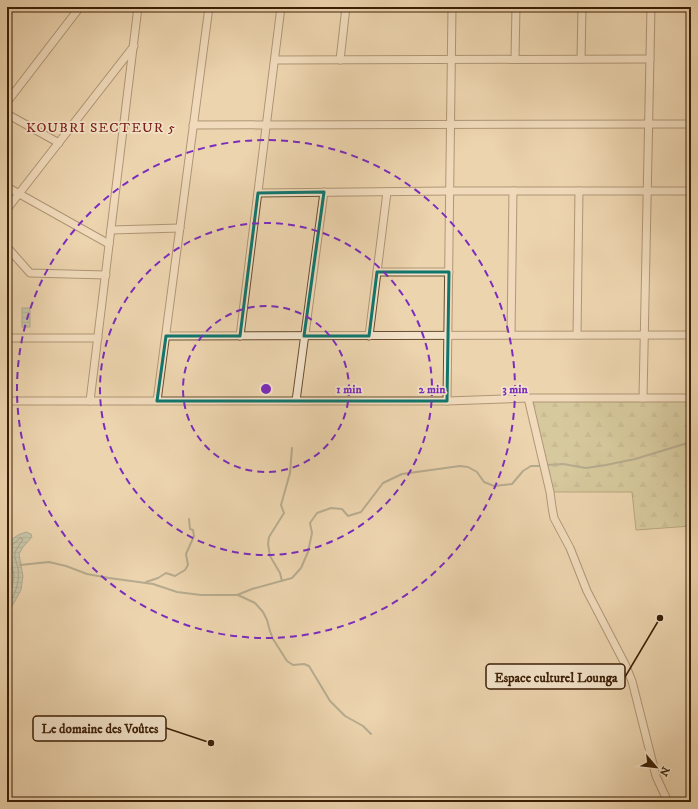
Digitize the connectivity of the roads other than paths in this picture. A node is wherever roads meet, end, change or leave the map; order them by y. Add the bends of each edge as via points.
1 (80, 7) edge
2 (138, 7) edge
3 (209, 7) edge
4 (281, 7) edge
5 (346, 7) edge
6 (452, 7) edge
7 (516, 7) edge
8 (582, 7) edge
9 (651, 7) edge
10 (134, 46) junction
11 (515, 59) junction
12 (581, 59) junction
13 (650, 59) junction
14 (275, 60) junction
15 (340, 60) junction
16 (452, 60) junction
17 (7, 102) edge
18 (7, 114) edge
19 (451, 124) junction
20 (649, 124) junction
21 (691, 124) edge
22 (193, 125) junction
23 (266, 125) junction
24 (59, 143) junction
25 (7, 187) edge
26 (450, 191) junction
27 (513, 191) junction
28 (579, 191) junction
29 (647, 191) junction
30 (691, 191) edge
31 (324, 192) junction
32 (387, 192) junction
33 (258, 193) junction
34 (19, 194) junction
35 (7, 210) edge
36 (180, 228) junction
37 (111, 230) junction
38 (109, 244) junction
39 (7, 247) edge
40 (377, 272) junction
41 (449, 272) junction
42 (106, 276) junction
43 (577, 335) junction
44 (644, 335) junction
45 (691, 335) edge
46 (166, 336) junction
47 (240, 336) junction
48 (304, 336) junction
49 (369, 336) junction
50 (448, 336) junction
51 (511, 336) junction
52 (7, 338) edge
53 (98, 338) junction
54 (528, 398) junction
55 (643, 398) junction
56 (691, 398) edge
57 (7, 401) edge
58 (90, 401) junction
59 (157, 401) junction
60 (296, 401) junction
61 (447, 401) junction
62 (668, 802) edge

1 - 17 street
2 - 10 street
3 - 22 street
4 - 14 street
5 - 15 street
6 - 16 street
7 - 11 street
8 - 12 street
9 - 13 street
10 - 24 street
10 - 37 street
11 - 12 street
11 - 16 street
12 - 13 street
13 - 20 street
14 - 15 street
14 - 23 street
15 - 16 street
16 - 19 street
18 - 24 street
19 - 20 street
19 - 23 street
19 - 26 street
20 - 21 street
20 - 29 street
22 - 23 street
22 - 36 street
23 - 33 street
24 - 34 street
25 - 34 street
26 - 27 street
26 - 32 street
26 - 41 street
27 - 28 street
27 - 51 street
28 - 29 street
28 - 43 street
29 - 30 street
29 - 44 street
31 - 32 street
31 - 33 street
31 - 48 street
32 - 40 street
33 - 47 street
34 - 35 street
34 - 38 street
36 - 37 street
36 - 46 street
37 - 38 street
38 - 42 street
39 - 42 street via 30,273
40 - 41 street
40 - 49 street
41 - 50 street
42 - 53 street
43 - 44 street
43 - 51 street
44 - 45 street
44 - 55 street
46 - 47 street
46 - 59 street
47 - 48 street
48 - 49 street
48 - 60 street
49 - 50 street
50 - 51 street
50 - 61 street
52 - 53 street
53 - 58 street
54 - 55 street
54 - 61 street
54 - 62 street via 554,518 570,548 587,591 626,664 656,776
55 - 56 street
57 - 58 street
58 - 59 street
59 - 60 street
60 - 61 street

